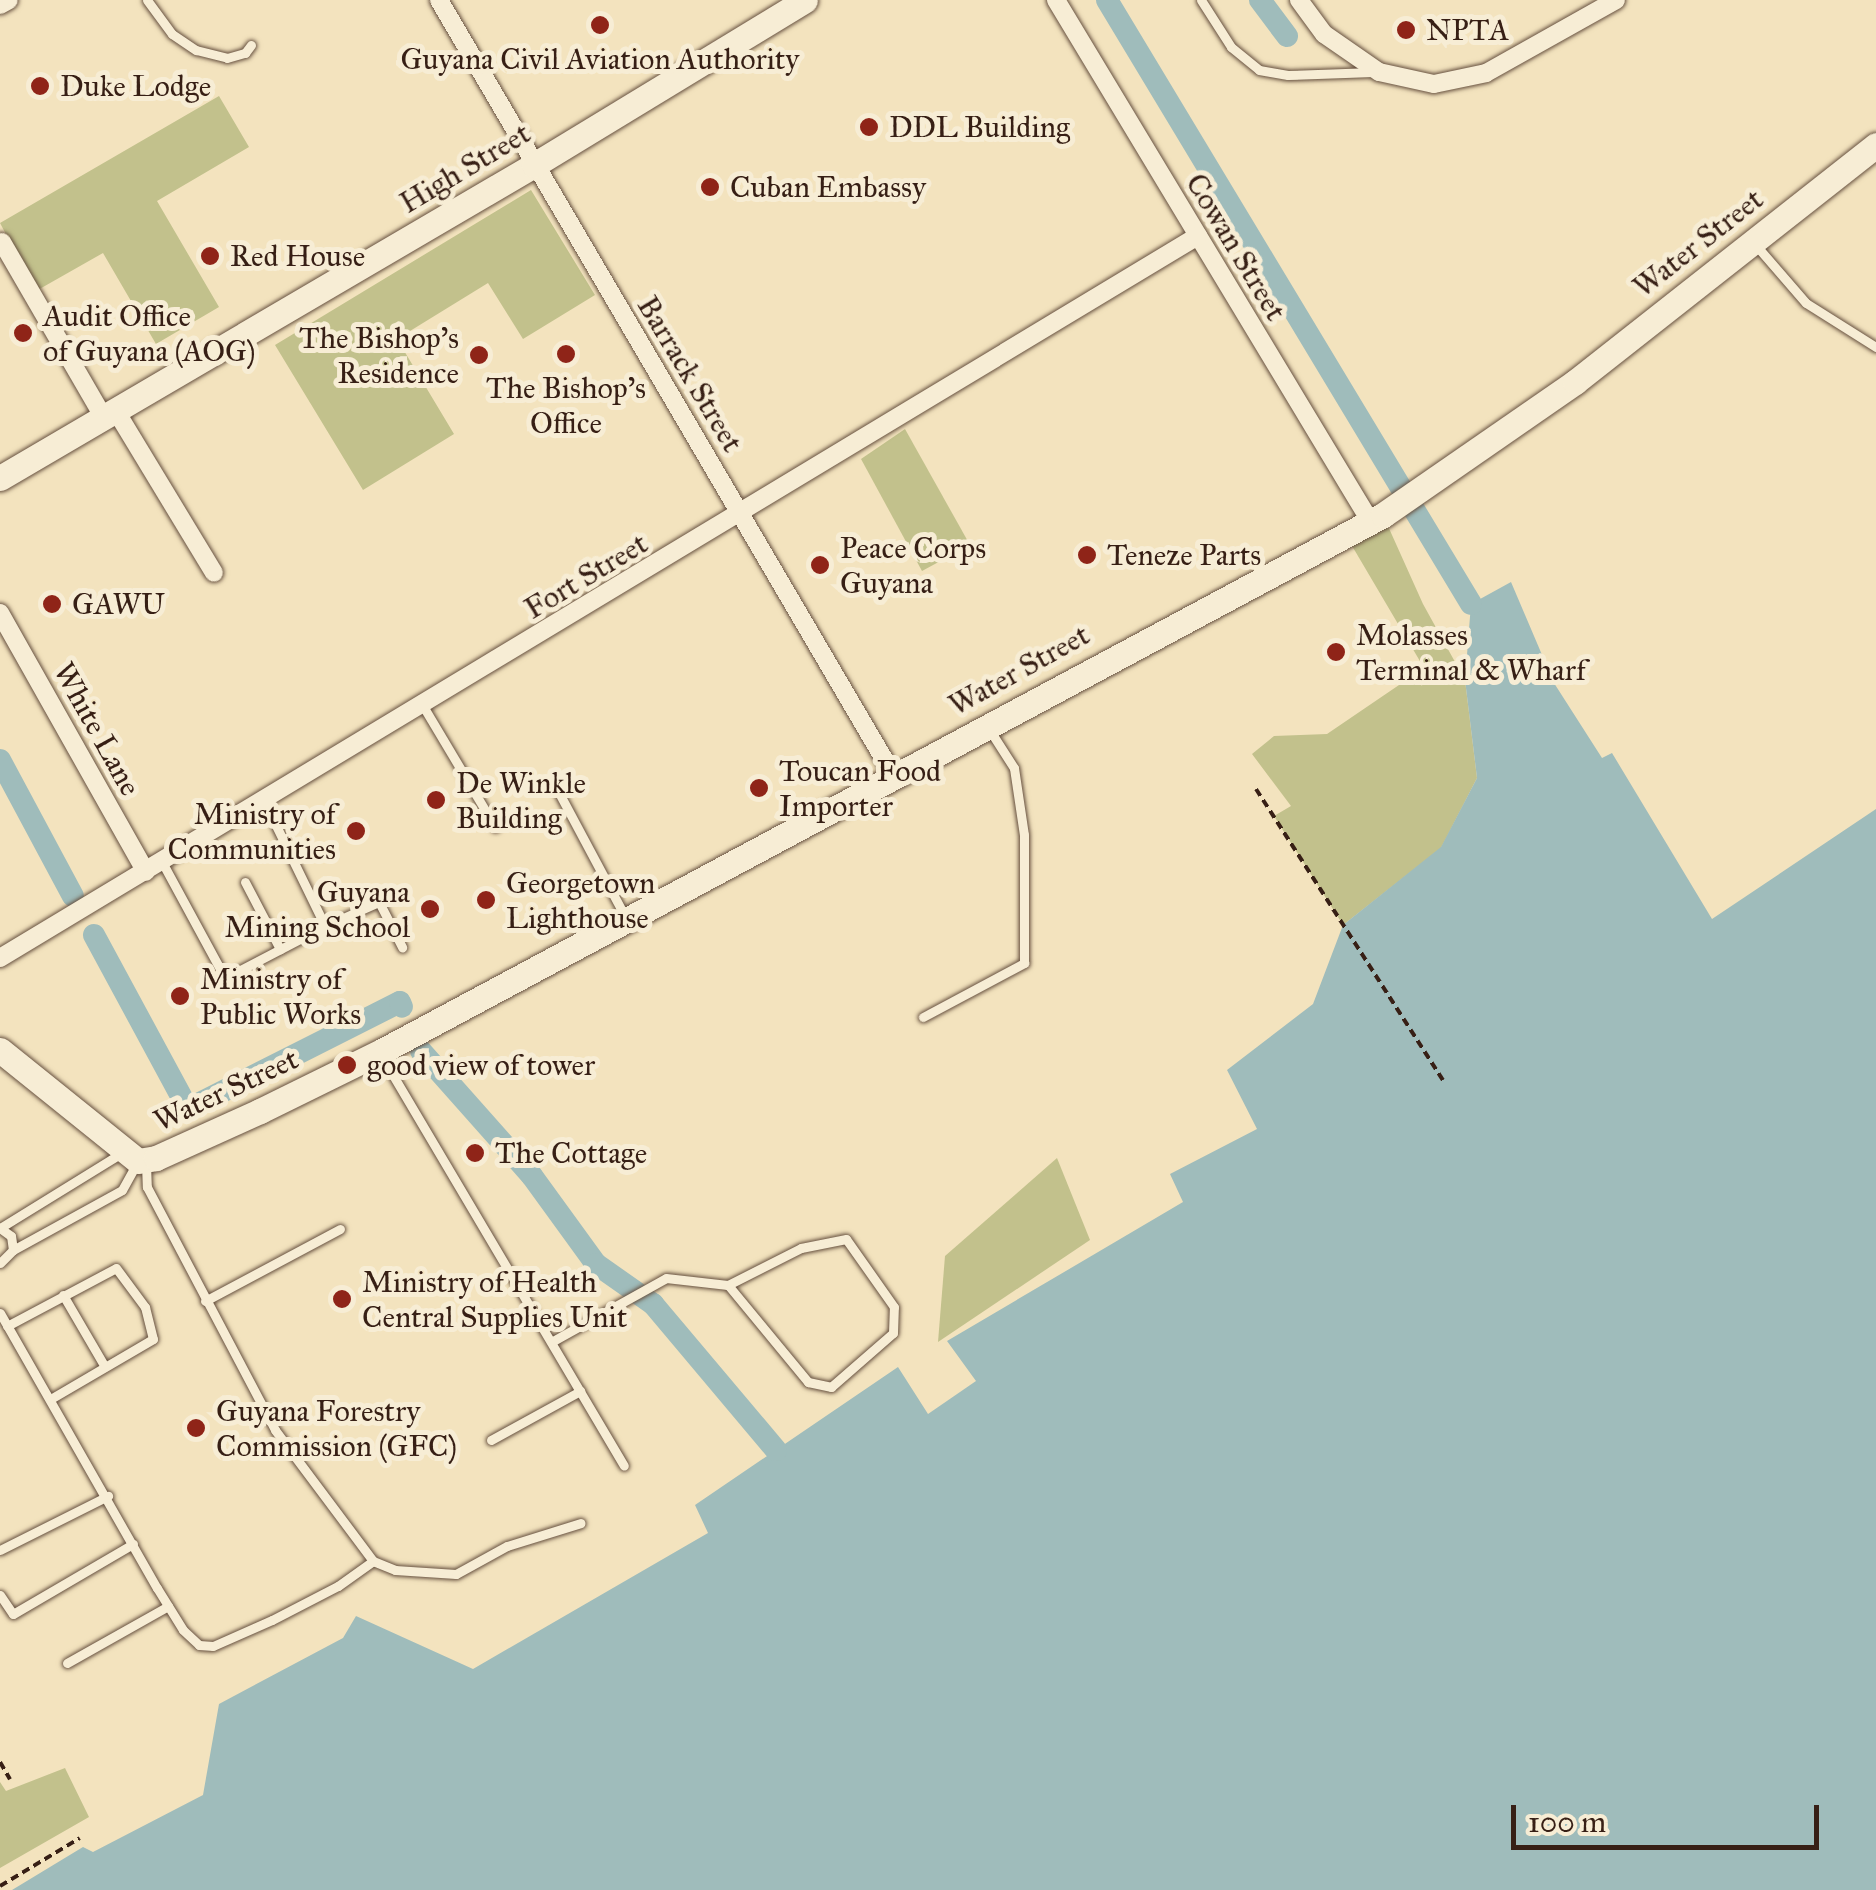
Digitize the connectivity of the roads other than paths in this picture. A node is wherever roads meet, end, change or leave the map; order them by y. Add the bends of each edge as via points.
1 (9, 0) edge
2 (147, 0) edge
3 (439, 0) edge
4 (804, 0) edge
5 (1056, 0) edge
6 (1201, 0) edge
7 (1299, 0) edge
8 (1616, 0) edge
9 (0, 5) edge
10 (251, 45) dead end
11 (1379, 72) junction
12 (1876, 144) edge
13 (534, 166) junction
14 (1198, 236) junction
15 (1752, 241) junction
16 (2, 242) edge
17 (1876, 347) edge
18 (110, 414) junction
19 (0, 478) edge
20 (742, 514) junction
21 (1376, 518) junction
22 (214, 572) dead end
23 (0, 613) edge
24 (423, 706) junction
25 (986, 725) junction
26 (894, 776) junction
27 (557, 789) dead end
28 (264, 801) junction
29 (494, 827) dead end
30 (154, 867) junction
31 (244, 882) dead end
32 (628, 920) junction
33 (325, 926) junction
34 (402, 947) dead end
35 (280, 949) junction
36 (0, 958) edge
37 (923, 1017) dead end
38 (0, 1050) edge
39 (380, 1052) junction
40 (136, 1158) junction
41 (0, 1228) edge
42 (340, 1229) dead end
43 (12, 1250) junction
44 (0, 1263) edge
45 (728, 1285) junction
46 (64, 1295) junction
47 (206, 1301) junction
48 (0, 1313) edge
49 (8, 1326) junction
50 (553, 1340) junction
51 (105, 1367) junction
52 (580, 1391) junction
53 (52, 1398) junction
54 (491, 1440) dead end
55 (624, 1466) dead end
56 (108, 1496) junction
57 (581, 1522) dead end
58 (134, 1544) junction
59 (0, 1550) edge
60 (373, 1561) junction
61 (0, 1595) edge
62 (168, 1606) junction
63 (68, 1663) dead end

1 - 9 street
2 - 10 lane via 172,34 196,50 227,58
3 - 13 street, Barrack Street
4 - 13 street, High Street
5 - 14 street, Cowan Street
6 - 11 lane via 1231,47 1259,70
7 - 11 street via 1324,34
8 - 11 street via 1486,72 1434,84
12 - 15 street, Water Street
13 - 18 street, High Street
13 - 20 street, Barrack Street
14 - 20 street, Fort Street
14 - 21 street, Cowan Street
15 - 17 lane via 1806,302
15 - 21 street, Water Street via 1576,382
16 - 18 street
18 - 19 street, High Street
18 - 22 street
20 - 24 street, Fort Street
20 - 26 street, Barrack Street
21 - 25 street, Water Street
23 - 30 street, White Lane
24 - 28 street, Fort Street
24 - 29 lane
25 - 26 street, Water Street
25 - 37 lane via 1014,768 1024,835 1024,963
26 - 32 street, Water Street
27 - 32 lane
28 - 30 street, Fort Street
28 - 33 lane
30 - 35 lane via 225,978
30 - 36 street, Fort Street
31 - 35 lane
32 - 39 street, Water Street
33 - 34 lane via 379,902
33 - 35 lane
38 - 40 street
39 - 40 street, Water Street
39 - 50 lane
40 - 41 lane
40 - 43 lane via 136,1172 122,1190
40 - 47 lane
41 - 43 lane via 11,1236
42 - 47 lane
43 - 44 lane
45 - 45 lane via 808,1382 831,1387 893,1333 894,1307 846,1239 801,1248
45 - 50 lane via 656,1280
46 - 49 lane
46 - 51 lane
46 - 51 lane via 116,1268 145,1307 154,1338
47 - 60 lane via 275,1430
48 - 49 lane
49 - 53 lane
50 - 52 lane
51 - 53 lane
52 - 54 lane
52 - 55 lane
53 - 56 lane
56 - 58 lane
56 - 59 lane
57 - 60 lane via 508,1546 456,1574 395,1570
58 - 61 lane via 13,1614
58 - 62 lane
60 - 62 lane via 338,1586 213,1646 199,1644
62 - 63 lane

